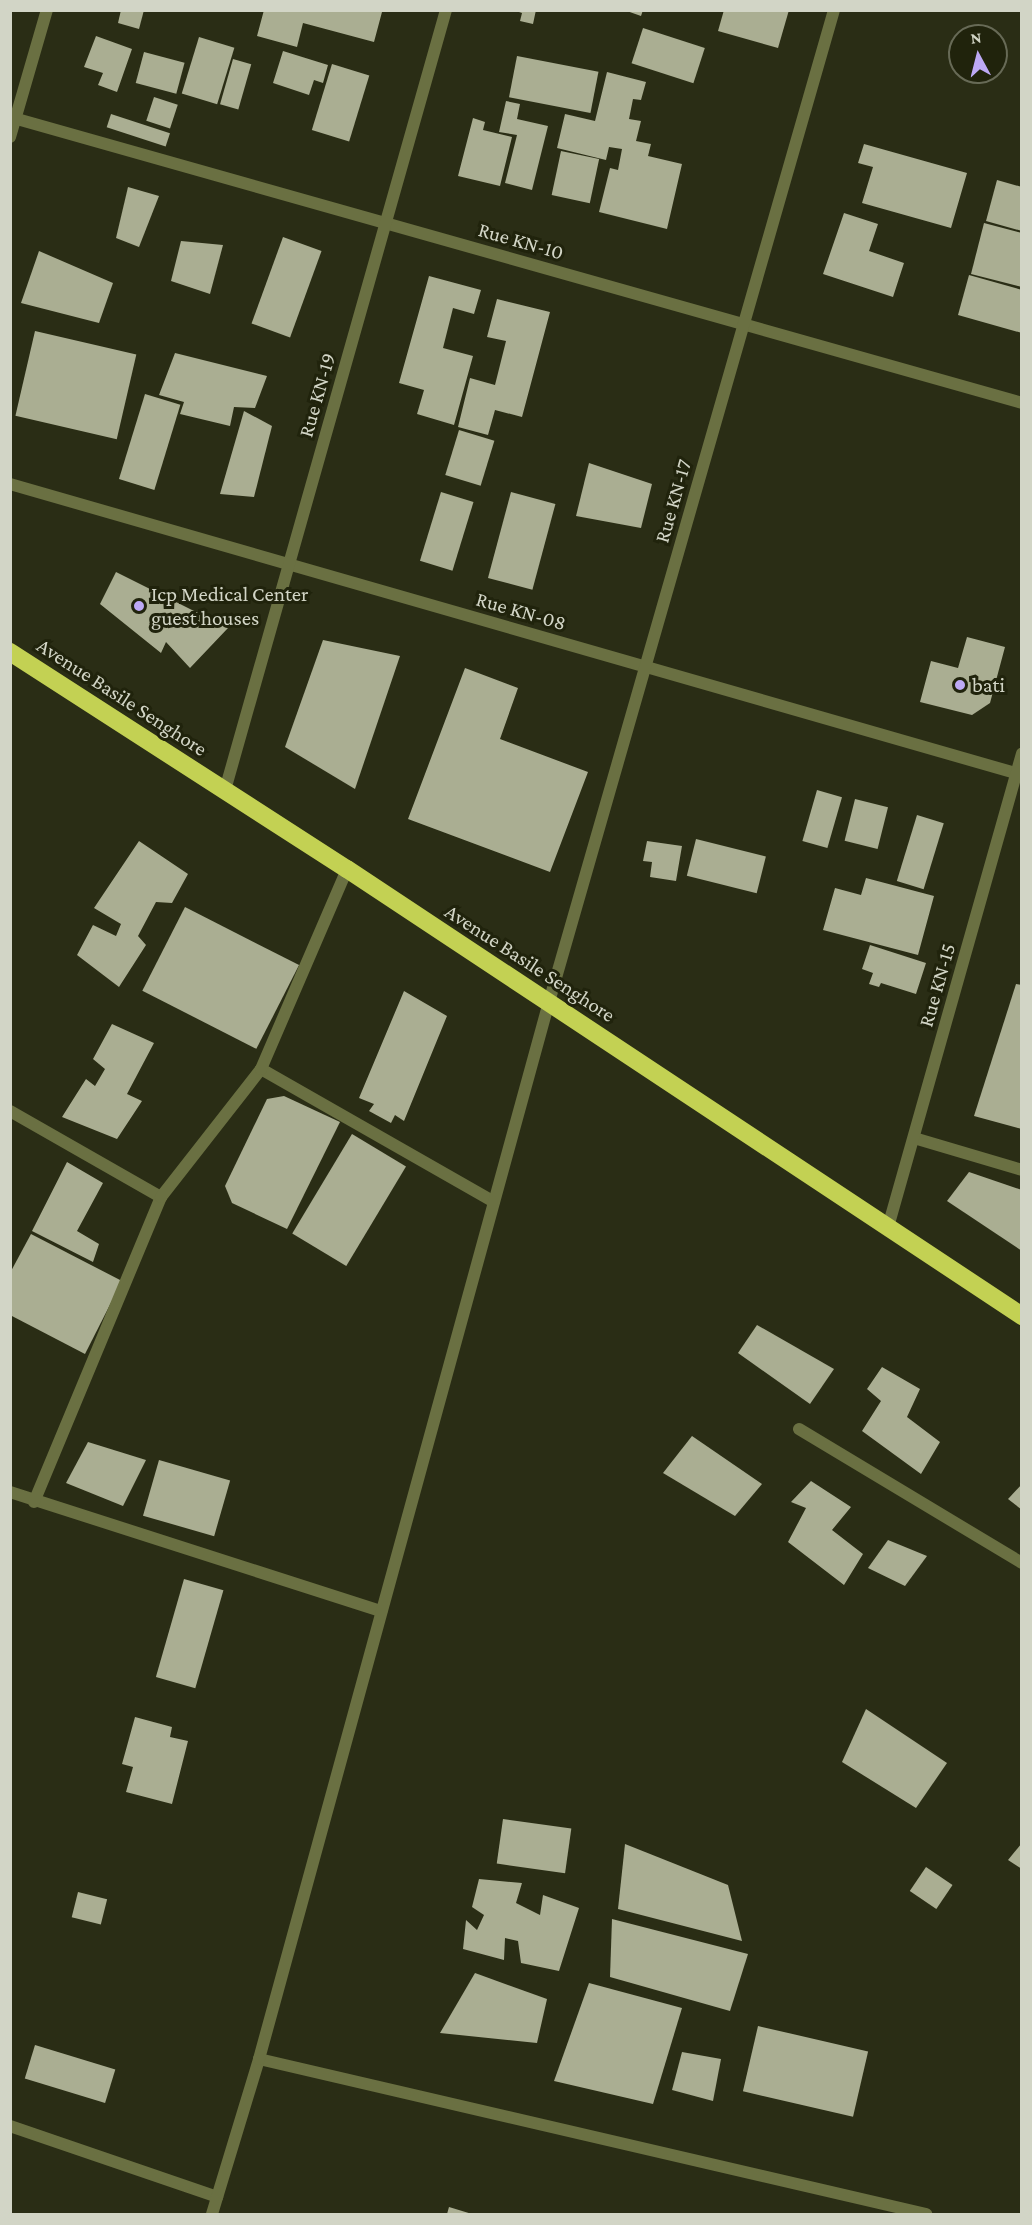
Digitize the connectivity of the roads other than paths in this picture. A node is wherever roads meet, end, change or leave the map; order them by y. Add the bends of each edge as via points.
1 (47, 10) edge
2 (446, 10) edge
3 (834, 10) edge
4 (13, 118) edge
5 (10, 137) edge
6 (386, 223) junction
7 (744, 325) junction
8 (1022, 403) edge
9 (10, 484) edge
10 (289, 565) junction
11 (10, 652) edge
12 (645, 667) junction
13 (1022, 754) edge
14 (1019, 774) edge
15 (225, 790) junction
16 (347, 869) junction
17 (549, 1002) junction
18 (261, 1069) junction
19 (10, 1111) edge
20 (914, 1138) junction
21 (1022, 1170) edge
22 (161, 1197) junction
23 (494, 1202) junction
24 (888, 1227) junction
25 (1022, 1316) edge
26 (798, 1429) dead end
27 (10, 1492) edge
28 (34, 1502) junction
29 (1022, 1563) edge
30 (381, 1611) junction
31 (259, 2059) junction
32 (10, 2126) edge
33 (218, 2197) junction
34 (213, 2214) edge
35 (926, 2214) edge

1 - 4 street
2 - 6 street, Rue KN-19
3 - 7 street, Rue KN-17
4 - 5 street
4 - 6 street, Rue KN-10
6 - 7 street, Rue KN-10
6 - 10 street, Rue KN-19
7 - 8 street, Rue KN-10
7 - 12 street, Rue KN-17
9 - 10 street, Rue KN-08
10 - 12 street, Rue KN-08
10 - 15 street, Rue KN-19
11 - 15 highway, Avenue Basile Senghore
12 - 14 street, Rue KN-08
12 - 17 street, Rue KN-17
13 - 14 street, Rue KN-15
14 - 20 street, Rue KN-15
15 - 16 highway, Avenue Basile Senghore
16 - 17 highway, Avenue Basile Senghore
16 - 18 street
17 - 23 street, Rue KN-17
17 - 24 highway, Avenue Basile Senghore
18 - 22 street
18 - 23 street
19 - 22 street
20 - 21 street
20 - 24 street, Rue KN-15
22 - 28 street
23 - 30 street, Rue KN-17
24 - 25 highway, Avenue Basile Senghore
26 - 29 street
27 - 28 street
28 - 30 street
30 - 31 street, Rue KN-17
31 - 33 street, Rue KN-17
31 - 35 street
32 - 33 street
33 - 34 street, Rue KN-17

